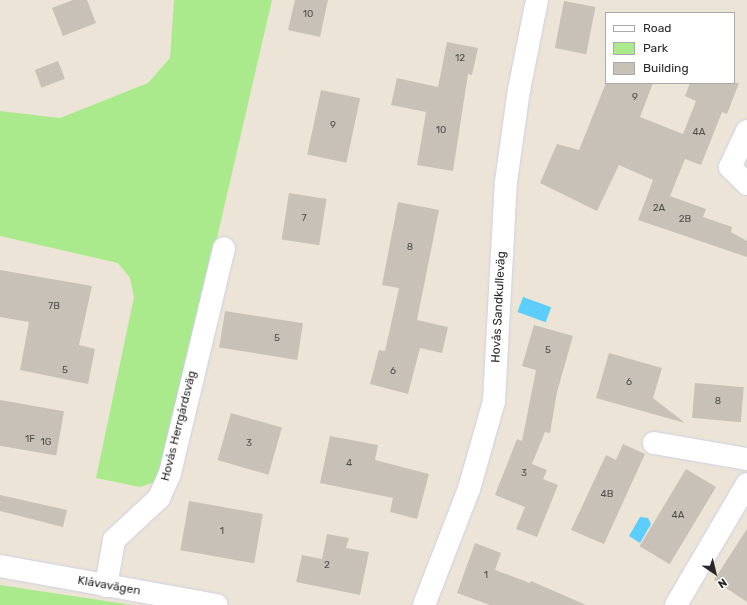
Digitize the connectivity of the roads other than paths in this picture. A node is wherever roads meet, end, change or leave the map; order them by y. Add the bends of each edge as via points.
1 (538, 0) edge
2 (747, 131) edge
3 (747, 184) edge
4 (224, 248) dead end
5 (654, 443) dead end
6 (747, 459) edge
7 (747, 484) edge
8 (0, 566) edge
9 (106, 586) junction
10 (217, 605) edge
11 (424, 605) edge
12 (676, 605) edge

1 - 11 street, Hovås Sandkulleväg via 520,90 506,182 494,401 469,489
2 - 3 street via 730,167
4 - 9 street, Hovås Herrgårdsväg via 170,473 159,498 114,540
5 - 6 street
7 - 12 street
8 - 9 street, Klåvavägen
9 - 10 street, Klåvavägen

